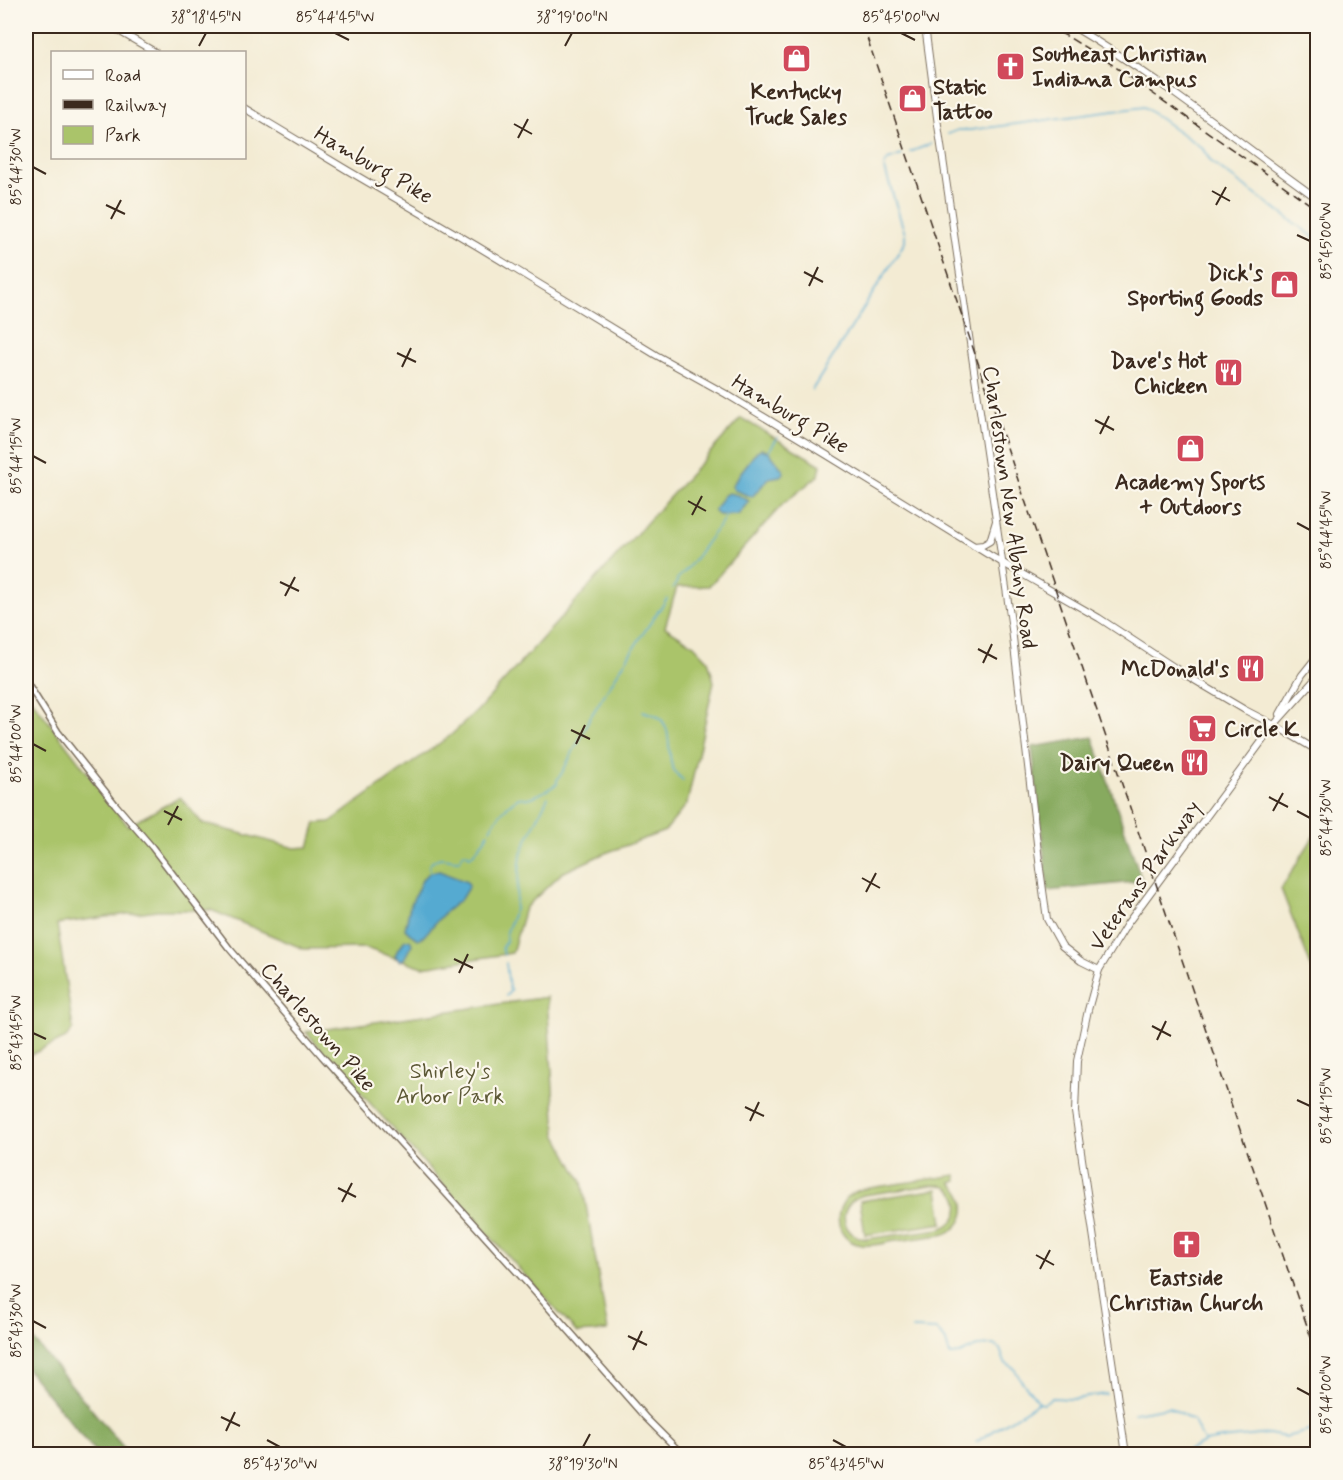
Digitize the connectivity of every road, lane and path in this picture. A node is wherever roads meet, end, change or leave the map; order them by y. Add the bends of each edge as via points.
1 (110, 26) edge
2 (925, 26) edge
3 (1072, 26) edge
4 (153, 51) edge
5 (246, 109) edge
6 (1317, 199) edge
7 (996, 521) junction
8 (974, 546) junction
9 (1002, 562) junction
10 (1317, 655) edge
11 (1317, 676) edge
12 (26, 681) edge
13 (1274, 725) junction
14 (1317, 752) edge
15 (1099, 970) junction
16 (682, 1455) edge
17 (1126, 1455) edge

1 - 4 main road
2 - 7 main road, Charlestown New Albany Road
3 - 6 main road via 1176,94
5 - 8 main road, Hamburg Pike
7 - 8 main road via 990,541
7 - 9 main road, Charlestown New Albany Road
8 - 9 main road, Hamburg Pike
9 - 13 main road, Hamburg Pike
9 - 15 main road, Charlestown New Albany Road via 1047,919 1062,946
10 - 13 main road, Veterans Parkway
11 - 13 main road, Veterans Parkway
12 - 16 street, Charlestown Pike via 58,732 229,948
13 - 14 main road, Hamburg Pike
13 - 15 main road, Veterans Parkway via 1127,924
15 - 17 main road, Veterans Parkway via 1077,1061 1075,1112

